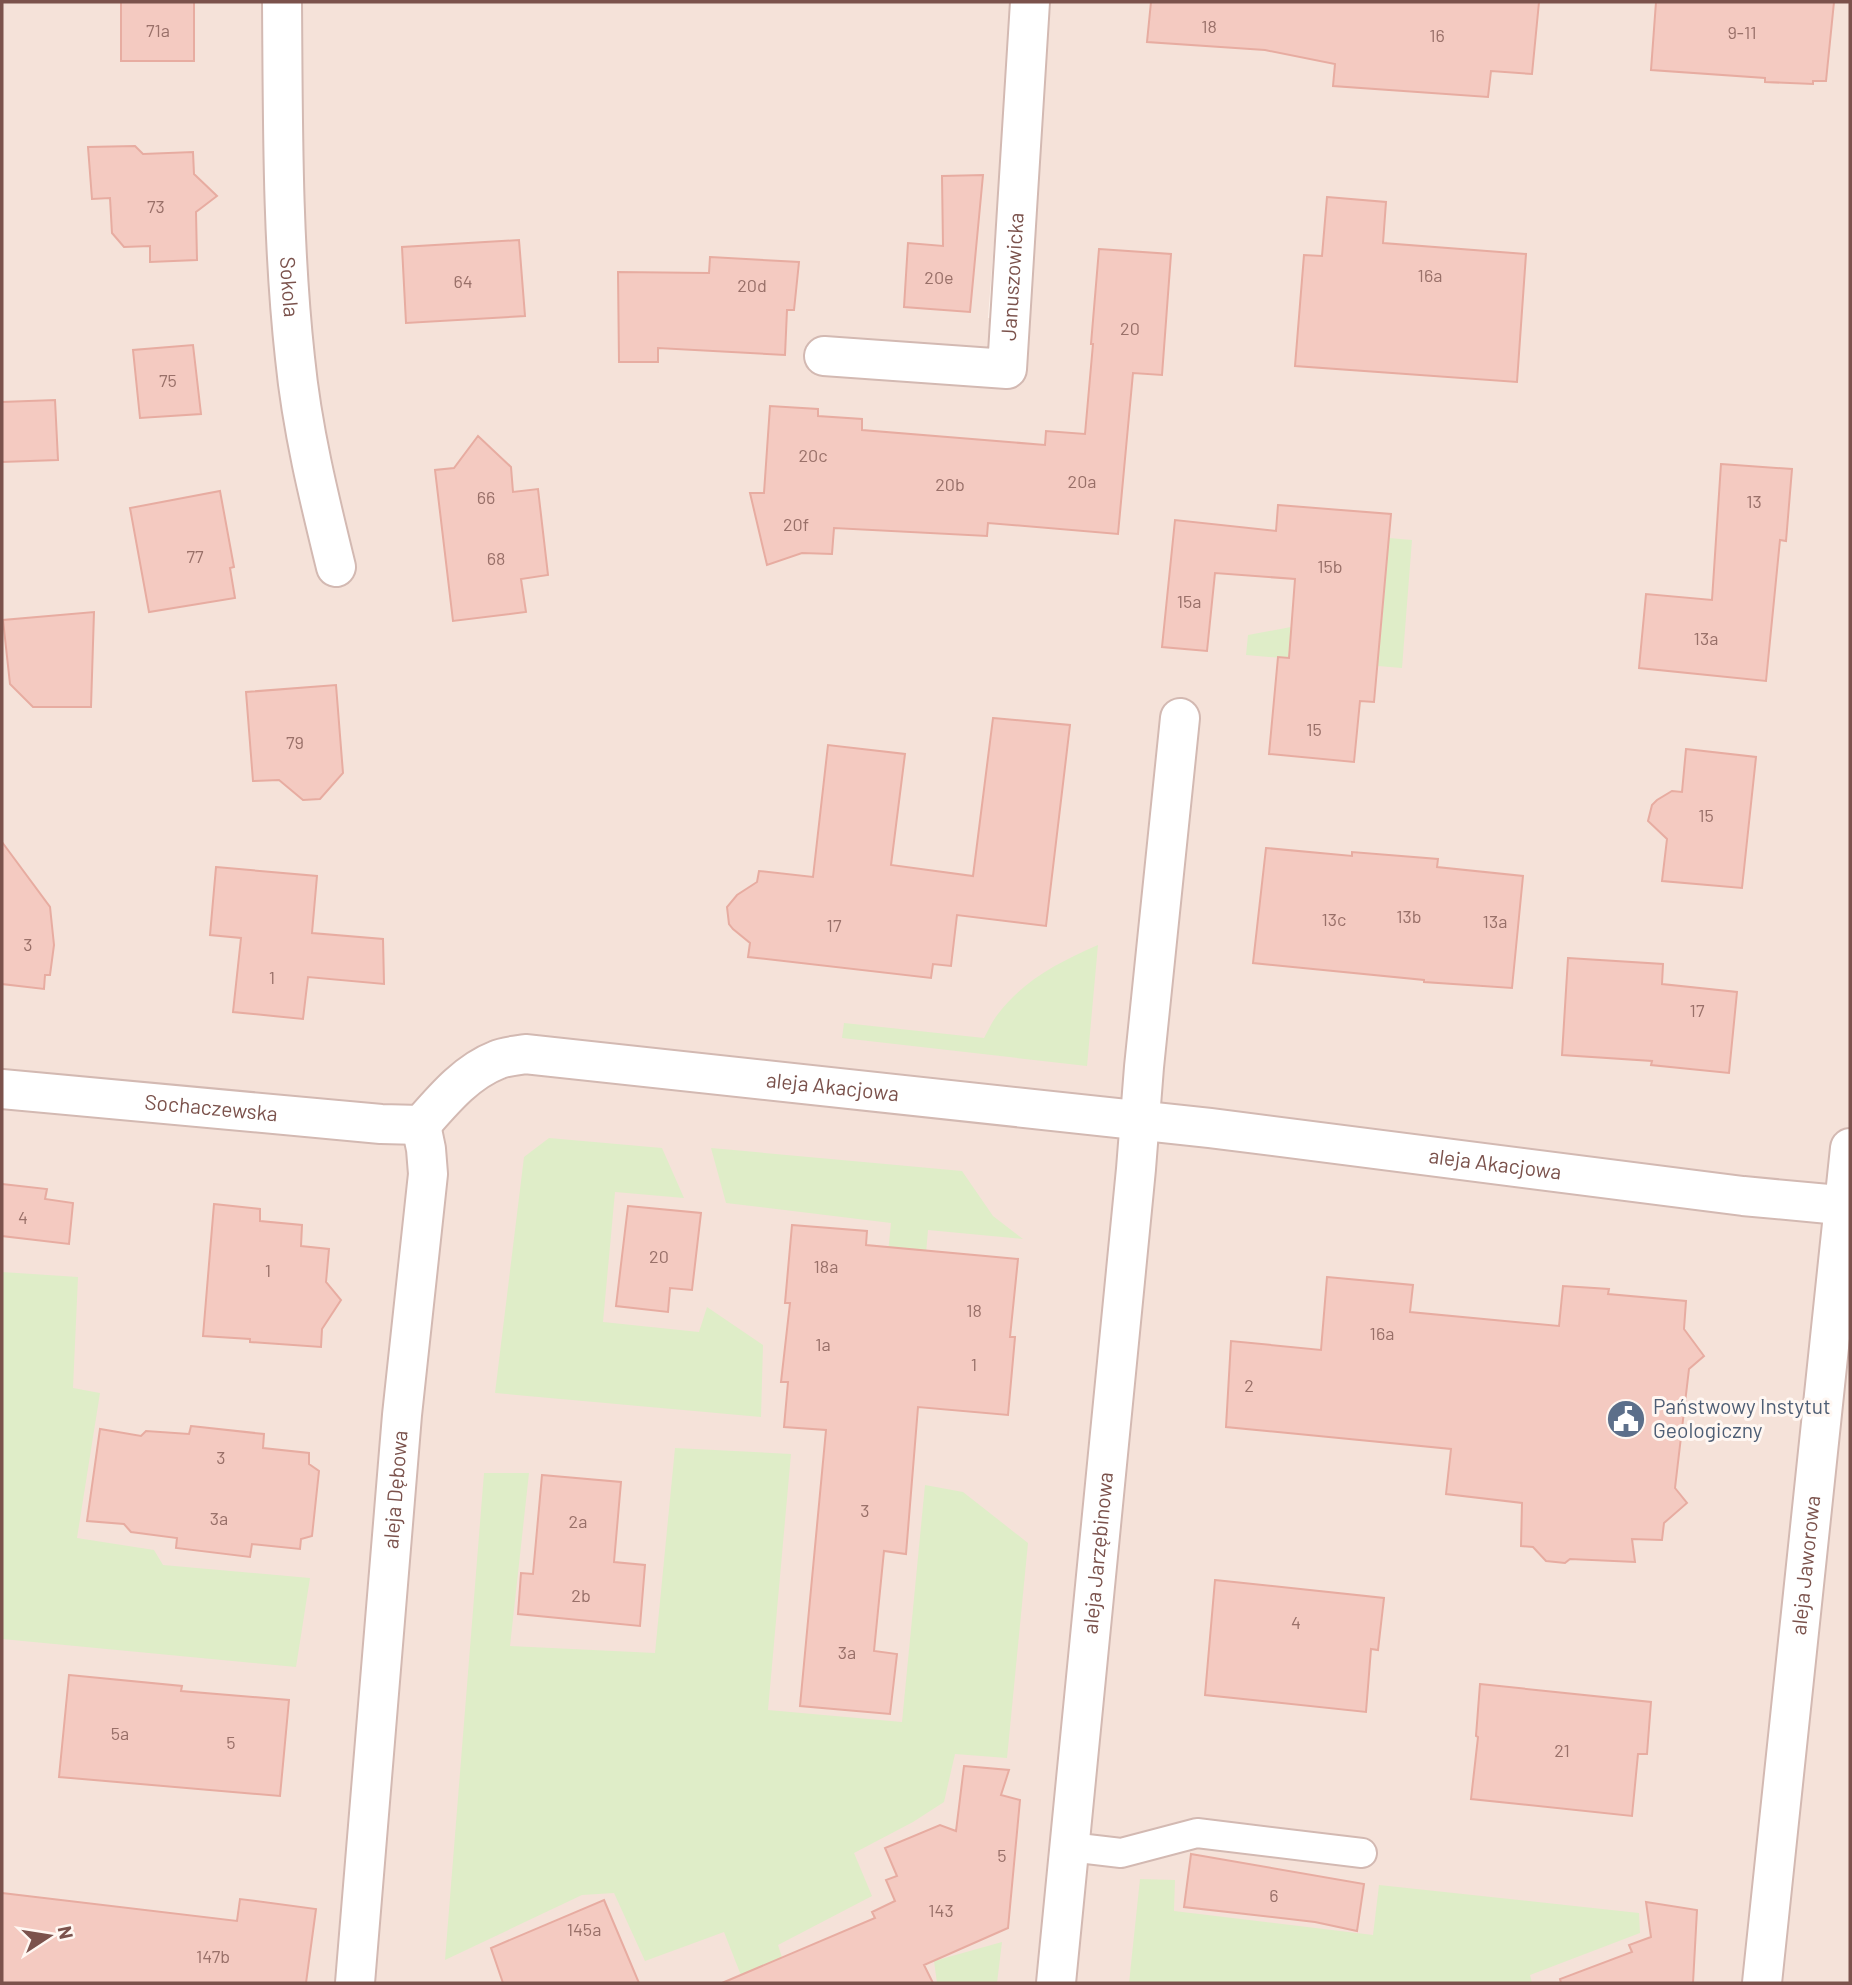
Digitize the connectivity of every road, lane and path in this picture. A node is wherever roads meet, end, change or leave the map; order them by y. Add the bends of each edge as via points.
1 (282, 2) edge
2 (1030, 2) edge
3 (824, 356) dead end
4 (336, 567) dead end
5 (1180, 718) dead end
6 (2, 1089) edge
7 (1139, 1122) junction
8 (421, 1125) junction
9 (1850, 1148) edge
10 (1847, 1205) edge
11 (1070, 1847) junction
12 (1362, 1853) dead end
13 (355, 1983) edge
14 (1056, 1983) edge
15 (1762, 1983) edge

1 - 4 street, Sokola via 285,245 295,360 313,476
2 - 3 street, Januszowicka via 1007,369
5 - 7 street
6 - 8 street, Sochaczewska
7 - 8 street, aleja Akacjowa via 524,1054 497,1059 477,1071 452,1089
7 - 10 street, aleja Akacjowa
7 - 11 street, aleja Jarzębinowa
8 - 13 street, aleja Dębowa via 428,1174 402,1415
9 - 10 street, aleja Jaworowa
10 - 15 street, aleja Jaworowa
11 - 12 lane via 1121,1853 1197,1833
11 - 14 street, aleja Jarzębinowa

